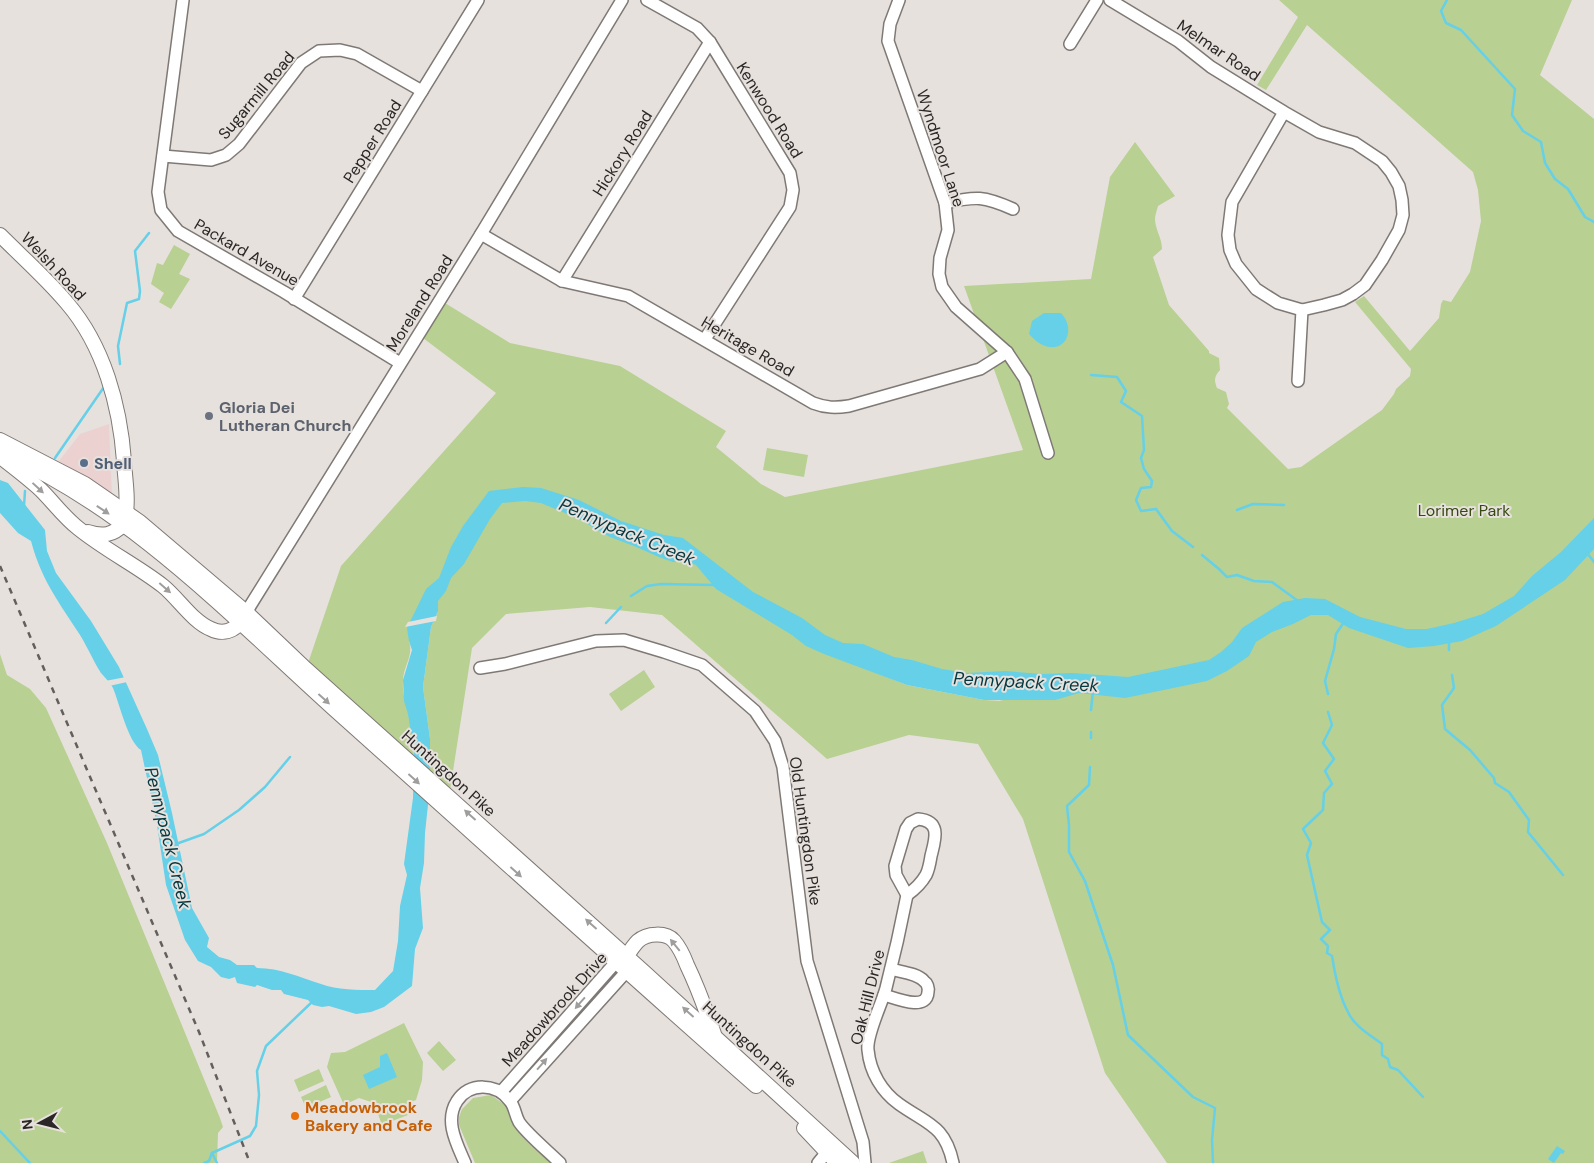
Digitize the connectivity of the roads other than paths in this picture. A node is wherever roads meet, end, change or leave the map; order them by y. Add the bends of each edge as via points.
1 (183, 0) edge
2 (478, 0) edge
3 (622, 0) edge
4 (647, 0) edge
5 (899, 0) edge
6 (1097, 0) edge
7 (1110, 0) edge
8 (710, 42) junction
9 (1070, 44) dead end
10 (422, 91) junction
11 (1284, 112) junction
12 (163, 156) junction
13 (945, 203) junction
14 (1013, 210) dead end
15 (481, 234) junction
16 (0, 235) edge
17 (562, 282) junction
18 (294, 299) junction
19 (1302, 310) junction
20 (705, 339) junction
21 (1008, 352) junction
22 (400, 364) junction
23 (1298, 382) dead end
24 (0, 440) edge
25 (0, 452) edge
26 (1048, 453) dead end
27 (0, 458) edge
28 (125, 518) junction
29 (80, 530) junction
30 (243, 617) junction
31 (294, 664) junction
32 (480, 668) dead end
33 (908, 895) junction
34 (621, 959) junction
35 (891, 969) junction
36 (626, 972) junction
37 (884, 995) junction
38 (716, 1037) junction
39 (501, 1092) junction
40 (510, 1101) junction
41 (828, 1152) junction
42 (465, 1163) edge
43 (560, 1163) edge
44 (818, 1163) edge
45 (838, 1163) edge
46 (853, 1163) edge
47 (866, 1163) edge
48 (953, 1163) edge

1 - 12 street, Packard Avenue
2 - 10 street, Pepper Road
3 - 15 street, Moreland Road
4 - 8 street, Kenwood Road via 698,28
5 - 13 street, Wyndmoor Lane via 888,41
6 - 9 street
7 - 11 street, Melmar Road
8 - 17 street, Hickory Road
8 - 20 street, Kenwood Road via 790,173 793,190 790,207
10 - 12 street, Sugarmill Road via 357,54 340,50 319,51 301,63 239,144 226,155 211,160
10 - 18 street, Pepper Road
11 - 19 street via 1232,202 1228,235 1236,264 1256,289 1278,303
11 - 19 street, Melmar Road via 1319,132 1355,143 1382,161 1392,172 1402,200 1399,230 1366,284 1342,300
12 - 18 street, Packard Avenue via 158,192 161,210 178,231
13 - 14 street via 970,197 992,200
13 - 21 street, Wyndmoor Lane via 948,230 940,258 942,287 956,307
15 - 17 street, Heritage Road
15 - 22 street, Moreland Road
16 - 28 main road, Welsh Road via 68,303 99,356 118,416 123,445
17 - 20 street, Heritage Road via 628,296
18 - 22 street, Packard Avenue
19 - 23 street
20 - 21 street, Heritage Road via 814,403 837,408 980,369
21 - 26 street, Wyndmoor Lane via 1025,379
22 - 30 street, Moreland Road
24 - 28 main road, Huntingdon Pike via 85,484
25 -> 28 main road, Huntingdon Pike via 29,464
27 -> 29 main road via 41,490
28 - 29 main road via 117,531 109,534 96,535
28 - 30 main road, Huntingdon Pike
29 -> 30 main road via 166,588 211,630 231,631
30 - 31 main road, Huntingdon Pike
31 -> 34 main road, Huntingdon Pike via 441,804
34 -> 31 main road, Huntingdon Pike via 440,788
32 - 47 street, Old Huntingdon Pike via 596,641 624,640 702,666 755,712 776,741 783,767 807,961 863,1142
33 - 33 street, Oak Hill Drive via 927,872 936,838 933,826 924,820 913,821 908,826 895,866 896,876
33 - 35 street, Oak Hill Drive
34 - 36 main road, Huntingdon Pike
38 -> 34 main road, Huntingdon Pike
38 -> 34 main road via 691,972 672,939 658,935 644,937
34 -> 39 street, Meadowbrook Drive
35 - 37 street, Oak Hill Drive
35 - 37 street via 924,980 928,993 921,1003
40 -> 36 street, Meadowbrook Drive
36 - 41 main road, Huntingdon Pike
37 - 48 street, Oak Hill Drive via 867,1048 871,1066 881,1087 898,1104 942,1133
38 - 46 main road, Huntingdon Pike
39 - 40 street
39 - 42 street via 485,1087 474,1088 456,1103 451,1118 453,1134
40 - 43 street via 520,1122
41 - 44 street
41 - 45 main road, Huntingdon Pike

